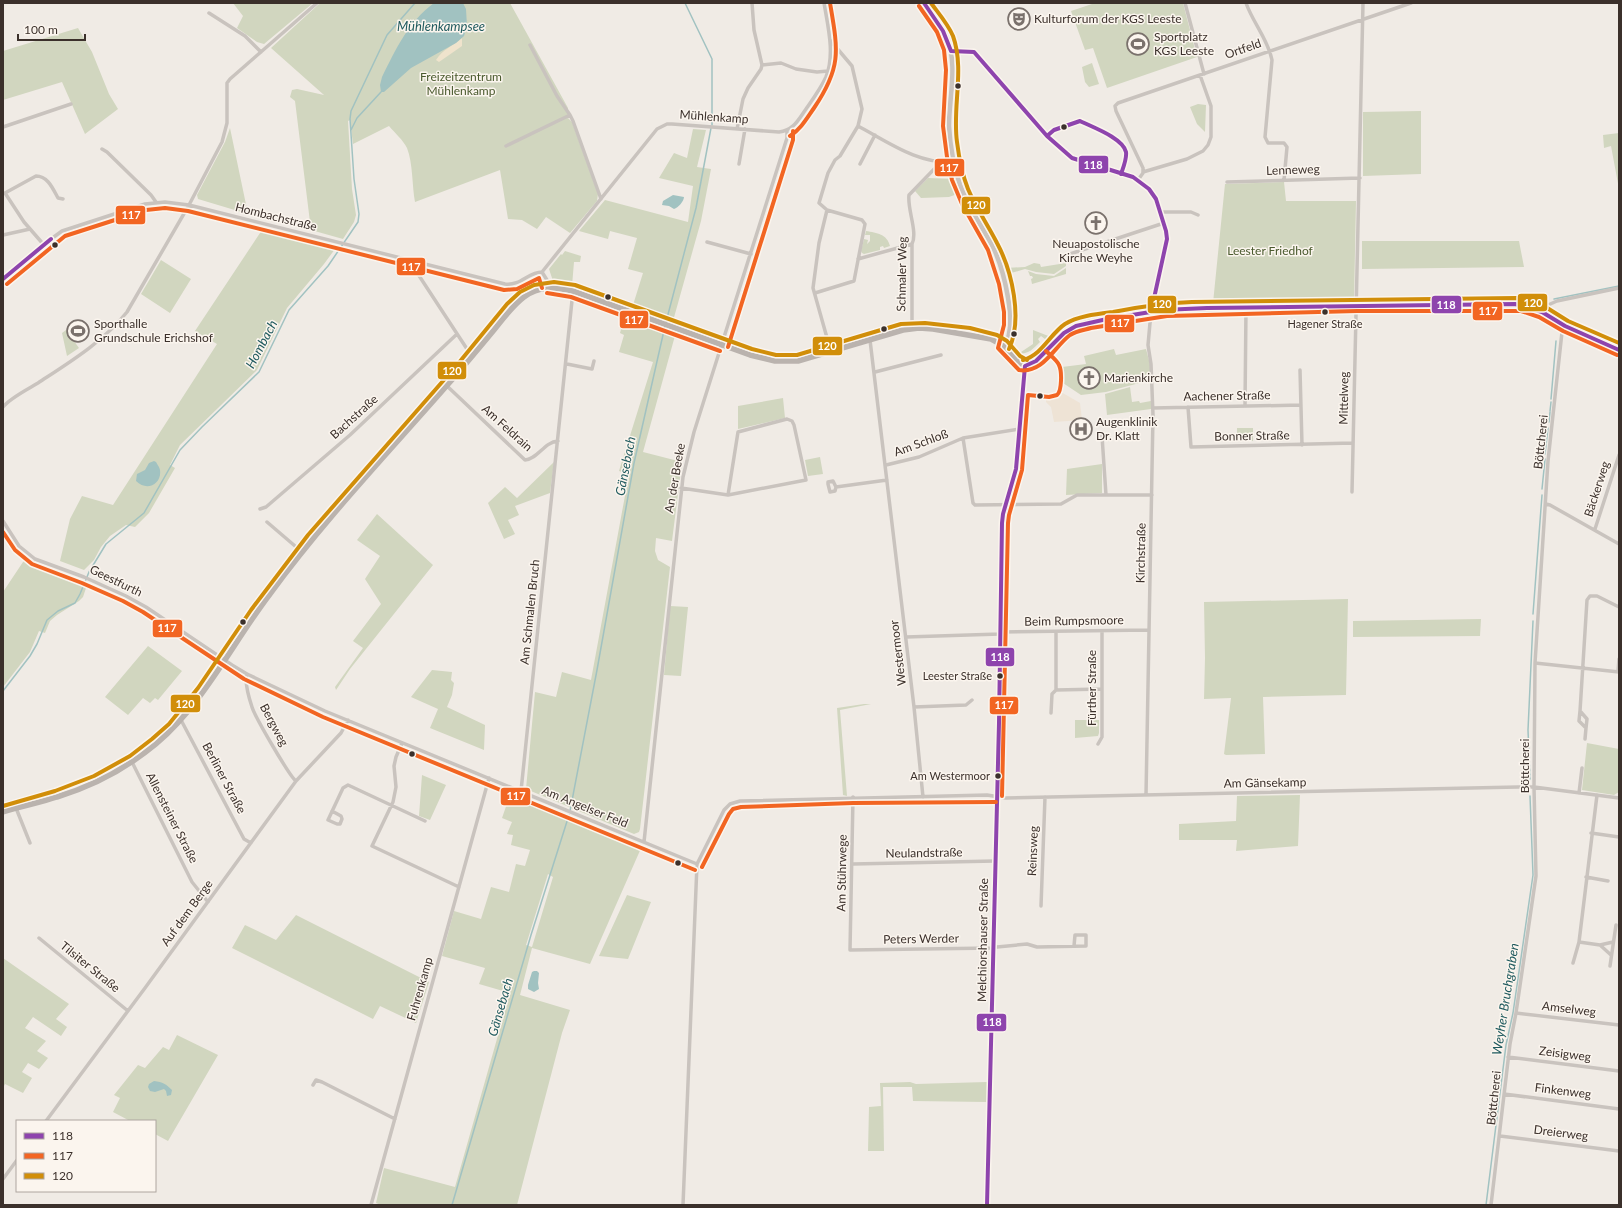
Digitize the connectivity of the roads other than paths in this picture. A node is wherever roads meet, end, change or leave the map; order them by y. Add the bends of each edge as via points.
1 (317, 3) edge
2 (752, 3) edge
3 (824, 3) edge
4 (924, 3) edge
5 (1185, 3) edge
6 (1246, 3) edge
7 (1364, 3) edge
8 (1411, 3) edge
9 (209, 13) dead end
10 (1363, 19) junction
11 (830, 40) junction
12 (530, 45) dead end
13 (951, 51) junction
14 (1270, 51) junction
15 (262, 52) junction
16 (762, 65) junction
17 (817, 72) junction
18 (828, 72) junction
19 (1202, 74) junction
20 (826, 77) junction
21 (70, 104) dead end
22 (570, 115) junction
23 (858, 126) junction
24 (3, 127) edge
25 (737, 128) junction
26 (745, 129) junction
27 (787, 131) junction
28 (875, 135) junction
29 (506, 146) dead end
30 (102, 149) dead end
31 (941, 162) junction
32 (955, 162) junction
33 (739, 164) dead end
34 (860, 164) dead end
35 (1143, 172) junction
36 (1360, 178) junction
37 (1138, 180) junction
38 (1284, 180) junction
39 (1227, 182) dead end
40 (63, 199) dead end
41 (601, 199) junction
42 (156, 202) junction
43 (188, 205) junction
44 (827, 210) junction
45 (1160, 212) junction
46 (1198, 215) dead end
47 (1164, 223) junction
48 (30, 229) junction
49 (3, 236) edge
50 (707, 242) dead end
51 (912, 244) junction
52 (44, 245) junction
53 (751, 254) junction
54 (1067, 255) dead end
55 (858, 259) junction
56 (414, 261) junction
57 (542, 272) junction
58 (3, 279) edge
59 (548, 288) junction
60 (1619, 288) edge
61 (573, 291) junction
62 (815, 293) junction
63 (1357, 305) junction
64 (1246, 308) junction
65 (1151, 312) junction
66 (1542, 312) junction
67 (1565, 326) junction
68 (912, 328) junction
69 (457, 334) junction
70 (870, 340) junction
71 (722, 345) junction
72 (1004, 346) junction
73 (1619, 350) edge
74 (830, 352) junction
75 (941, 355) dead end
76 (473, 356) junction
77 (594, 360) dead end
78 (567, 364) junction
79 (1025, 366) junction
80 (1300, 370) dead end
81 (875, 372) junction
82 (447, 386) junction
83 (3, 405) edge
84 (1301, 405) junction
85 (1245, 406) junction
86 (1188, 407) junction
87 (1153, 408) junction
88 (1019, 430) junction
89 (1102, 436) dead end
90 (963, 438) junction
91 (558, 441) junction
92 (1353, 443) junction
93 (1302, 445) junction
94 (1619, 455) edge
95 (886, 465) junction
96 (887, 480) junction
97 (836, 487) dead end
98 (681, 488) junction
99 (1352, 492) dead end
100 (728, 495) junction
101 (1106, 495) junction
102 (1152, 495) junction
103 (1005, 504) junction
104 (1546, 504) junction
105 (260, 509) dead end
106 (3, 521) edge
107 (267, 522) dead end
108 (1595, 529) junction
109 (1619, 544) edge
110 (302, 552) junction
111 (1619, 607) edge
112 (1149, 630) junction
113 (1056, 632) junction
114 (1102, 632) junction
115 (1000, 633) junction
116 (906, 637) junction
117 (1619, 659) edge
118 (224, 660) junction
119 (1535, 663) junction
120 (1583, 668) junction
121 (1618, 672) edge
122 (247, 674) junction
123 (1102, 689) junction
124 (1056, 690) junction
125 (972, 700) dead end
126 (914, 707) junction
127 (1580, 711) junction
128 (1051, 713) dead end
129 (181, 720) junction
130 (348, 720) junction
131 (1586, 728) junction
132 (1585, 739) dead end
133 (402, 743) junction
134 (1098, 744) dead end
135 (132, 762) junction
136 (1582, 768) dead end
137 (489, 778) junction
138 (296, 782) junction
139 (1534, 787) junction
140 (521, 791) junction
141 (1579, 793) junction
142 (1146, 795) junction
143 (1597, 795) junction
144 (996, 796) junction
145 (853, 797) junction
146 (923, 797) junction
147 (1045, 797) junction
148 (1618, 797) edge
149 (392, 806) junction
150 (16, 808) junction
151 (332, 811) dead end
152 (3, 812) edge
153 (424, 821) dead end
154 (1591, 833) junction
155 (1619, 837) edge
156 (644, 842) junction
157 (30, 843) dead end
158 (251, 843) junction
159 (995, 861) junction
160 (697, 864) junction
161 (852, 864) junction
162 (1586, 877) junction
163 (1608, 881) dead end
164 (459, 887) junction
165 (208, 902) junction
166 (1041, 906) dead end
167 (1616, 925) dead end
168 (39, 938) dead end
169 (1578, 942) junction
170 (1613, 942) junction
171 (1600, 945) junction
172 (1074, 946) junction
173 (993, 947) junction
174 (850, 950) joint
175 (1611, 955) junction
176 (1573, 963) dead end
177 (1610, 966) dead end
178 (128, 1011) junction
179 (1516, 1013) junction
180 (1619, 1025) edge
181 (1508, 1057) junction
182 (1619, 1071) edge
183 (313, 1085) dead end
184 (1504, 1094) junction
185 (1619, 1109) edge
186 (395, 1119) junction
187 (47, 1120) edge
188 (1500, 1136) junction
189 (1619, 1151) edge
190 (16, 1161) edge
191 (3, 1179) edge
192 (371, 1205) edge
193 (683, 1205) edge
194 (988, 1205) edge
195 (1491, 1205) edge

1 - 15 street
2 - 16 street via 753,24
3 - 11 street
4 - 13 street via 942,27
5 - 19 street
6 - 14 street
7 - 10 street
8 - 10 street, Ortfeld
9 - 15 street via 245,36
10 - 14 street, Ortfeld
10 - 36 street
11 - 18 street
11 - 23 street via 852,66 862,109
12 - 22 street
13 - 32 street via 949,125
13 - 37 street via 974,52 1047,136 1072,158
14 - 19 street, Ortfeld
14 - 38 street via 1272,60 1265,137 1268,143 1284,143 1287,147
15 - 43 street via 227,83 225,134
16 - 17 street via 780,63 796,69
16 - 25 street via 743,99
17 - 18 street
17 - 20 street
18 - 20 street
19 - 35 street via 1211,106 1211,137 1208,145 1203,151 1187,158
19 - 35 street, Ortfeld via 1115,106
20 - 27 street via 797,122
21 - 24 street
22 - 29 street
22 - 41 street
23 - 28 street
23 - 44 street via 828,173 819,200 820,206
25 - 26 street, Mühlenkamp
25 - 41 street, Mühlenkamp via 672,124 663,126
26 - 27 street, Mühlenkamp
26 - 33 street
27 - 53 street, An der Beeke
28 - 31 street via 915,156
28 - 34 street
30 - 42 street via 151,194
31 - 32 street
31 - 51 street, Schmaler Weg via 909,195 915,238
32 - 72 street via 961,186 993,247 1005,284 1011,330
35 - 37 street
36 - 38 street, Lenneweg
36 - 63 street
37 - 45 street, Kirchstraße via 1154,194
38 - 39 street, Lenneweg
40 - 48 street via 58,198 45,177 41,176 36,176 5,193
41 - 57 street, Mühlenkamp
42 - 43 street, Hombachstraße
42 - 52 street, Hombachstraße via 62,231
43 - 56 street, Hombachstraße
43 - 83 street via 127,312 115,327 69,363
44 - 55 street via 862,220 865,224
44 - 62 street via 819,243 813,288
45 - 46 street via 1191,212
45 - 47 street, Kirchstraße
47 - 54 street
47 - 65 street, Kirchstraße via 1167,240
48 - 49 street
48 - 52 street
50 - 53 street
51 - 55 street
51 - 68 street, Schmaler Weg
52 - 58 street, Hombachstraße
53 - 71 street, An der Beeke
55 - 62 street via 854,281
56 - 57 street, Hombachstraße via 509,285 518,283 534,273
56 - 69 street via 414,268
57 - 59 street
59 - 61 main road
59 - 76 main road via 534,291 513,306
60 - 66 street via 1557,301 1548,305
61 - 71 main road
61 - 78 street, Am Schmalen Bruch
62 - 74 street
63 - 64 main road
63 - 66 main road via 1515,304
63 - 92 street, Mittelweg
64 - 65 main road
64 - 85 street
65 - 79 main road via 1090,322 1070,328 1037,360
65 - 87 street, Kirchstraße via 1148,344
66 - 67 main road
67 - 73 main road
67 - 104 street, Böttcherei via 1561,339
68 - 70 main road
68 - 72 main road via 990,339
69 - 76 street
69 - 105 street, Bachstraße via 350,435 266,507
70 - 74 main road
70 - 81 street, Westermoor
71 - 74 main road via 775,361 798,361
71 - 98 street, An der Beeke via 687,454
72 - 79 main road
75 - 81 street
76 - 82 main road
77 - 78 street via 592,369
78 - 91 street, Am Schmalen Bruch
79 - 88 street
80 - 84 street
81 - 95 street, Westermoor
82 - 91 street, Am Feldrain via 525,460 530,460 547,444
82 - 110 main road
84 - 85 street, Aachener Straße
84 - 93 street
85 - 86 street, Aachener Straße
86 - 87 street, Aachener Straße
86 - 93 street, Bonner Straße via 1191,447
87 - 102 street, Kirchstraße
88 - 90 street, Am Schloß
88 - 103 street via 1016,469
89 - 101 street
90 - 95 street, Am Schloß via 919,457
90 - 103 street, Am Schloß via 973,503
91 - 140 street, Am Schmalen Bruch
92 - 93 street, Bonner Straße
92 - 99 street, Mittelweg
94 - 108 street, Bäckerweg
95 - 96 street, Westermoor
96 - 97 street
96 - 116 street, Westermoor
98 - 100 street
98 - 156 street, An der Beeke
100 - 100 street via 806,480 792,421 786,419 738,432
101 - 102 street
101 - 103 street via 1076,495 1061,504
102 - 112 street, Kirchstraße
103 - 115 street via 1002,523
104 - 108 street
104 - 119 street, Böttcherei
106 - 118 street, Geestfurth via 19,546 35,559 89,578 146,607
107 - 110 street
108 - 109 street
110 - 118 main road via 268,595
111 - 120 street via 1597,596 1590,596 1587,600
112 - 114 street, Beim Rumpsmoore
112 - 142 street, Kirchstraße
113 - 114 street, Beim Rumpsmoore
113 - 115 street, Beim Rumpsmoore
113 - 124 street
114 - 123 street, Fürther Straße
115 - 116 street, Beim Rumpsmoore
115 - 144 street
116 - 126 street, Westermoor
117 - 121 street
118 - 122 street, Am Angelser Feld
118 - 129 main road
119 - 120 street
119 - 139 street, Böttcherei
120 - 121 street
120 - 127 street
122 - 130 street, Am Angelser Feld
122 - 138 street, Bergweg via 252,708
123 - 124 street
123 - 134 street, Fürther Straße via 1102,737
124 - 128 street via 1052,694
125 - 126 street via 966,705
126 - 146 street, Westermoor
127 - 131 street via 1587,719
127 - 131 street via 1579,722
129 - 135 main road via 155,745
129 - 158 street, Berliner Straße via 244,839
130 - 133 street, Am Angelser Feld
130 - 138 street, Auf dem Berge via 341,733
131 - 132 street
133 - 137 street, Am Angelser Feld
133 - 149 street via 394,766 396,787
135 - 150 main road via 112,775 89,785
135 - 165 street, Allensteiner Straße via 192,882
136 - 141 street
137 - 140 street, Am Angelser Feld
137 - 164 street, Fuhrenkamp
138 - 158 street, Auf dem Berge
139 - 141 street, Am Gänsekamp
139 - 142 street, Am Gänsekamp
139 - 179 street, Böttcherei via 1536,876
140 - 156 street, Am Angelser Feld
141 - 143 street, Am Gänsekamp
142 - 147 street, Am Gänsekamp
143 - 148 street, Am Gänsekamp
143 - 154 street
144 - 146 street
144 - 147 street, Am Gänsekamp
144 - 159 street, Melchiorshauser Straße
145 - 146 street
145 - 160 street via 740,801 730,804 724,810
145 - 161 street, Am Stührwege
147 - 166 street, Reinsweg
149 - 151 street via 348,785 343,788
149 - 153 street
149 - 164 street via 372,846
150 - 152 main road
150 - 157 street
154 - 155 street
154 - 162 street
156 - 160 street, Am Angelser Feld
158 - 165 street, Auf dem Berge
159 - 161 street, Neulandstraße
159 - 173 street, Melchiorshauser Straße
160 - 193 street
161 - 174 street, Am Stührwege
162 - 163 street
162 - 169 street
164 - 186 street, Fuhrenkamp
165 - 178 street, Auf dem Berge
167 - 170 street
168 - 178 street, Tilsiter Straße
169 - 171 street
169 - 176 street
170 - 171 street
170 - 175 street
171 - 175 street
172 - 172 street via 1086,946 1086,935 1075,935
172 - 173 street, Peters Werder via 1037,948 1027,944
173 - 174 street, Peters Werder
173 - 194 street, Melchiorshauser Straße
175 - 177 street
178 - 187 street, Auf dem Berge
179 - 180 street, Amselweg
179 - 181 street, Böttcherei
181 - 182 street, Zeisigweg
181 - 184 street, Böttcherei
183 - 186 street via 316,1080 322,1082
184 - 185 street, Finkenweg
184 - 188 street, Böttcherei
186 - 192 street, Fuhrenkamp
188 - 189 street, Dreierweg
188 - 195 street, Böttcherei
190 - 191 street

